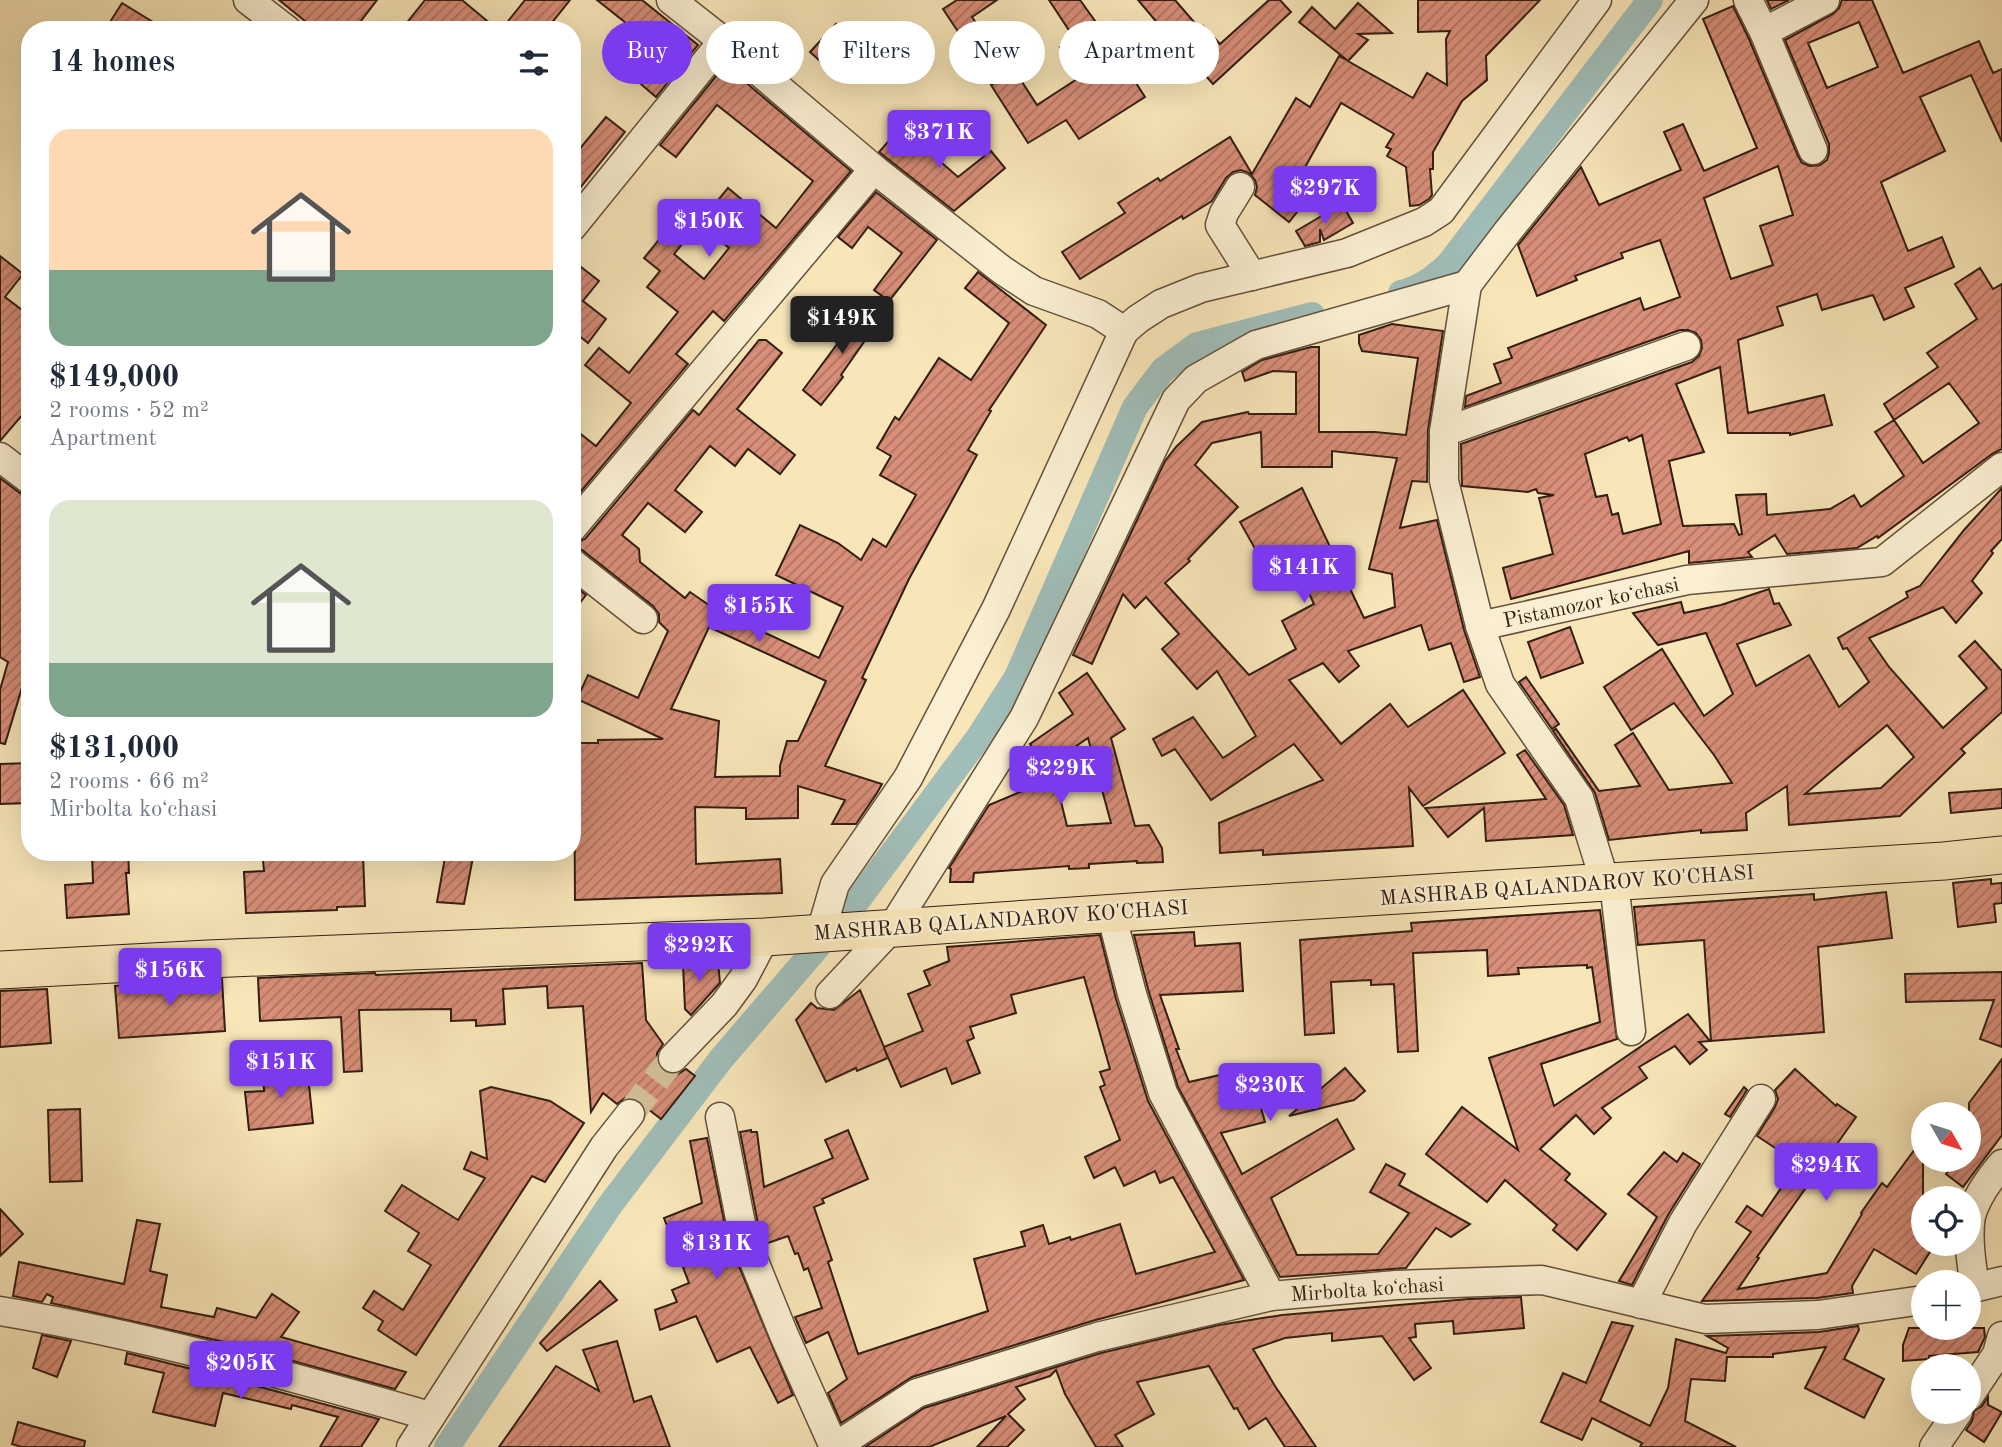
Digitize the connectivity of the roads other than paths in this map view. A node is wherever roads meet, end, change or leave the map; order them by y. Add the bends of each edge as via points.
1 (248, 0) edge
2 (671, 0) edge
3 (1597, 0) edge
4 (1694, 0) edge
5 (1748, 0) edge
6 (1825, 0) edge
7 (701, 9) edge
8 (275, 21) edge
9 (1763, 32) junction
10 (706, 62) edge
11 (774, 84) edge
12 (1813, 150) dead end
13 (874, 169) junction
14 (1240, 187) dead end
15 (581, 217) edge
16 (1252, 276) junction
17 (1468, 285) junction
18 (1124, 331) junction
19 (1686, 346) dead end
20 (1444, 432) junction
21 (0, 457) edge
22 (2002, 467) edge
23 (21, 473) edge
24 (581, 517) edge
25 (581, 570) edge
26 (643, 618) dead end
27 (1480, 626) junction
28 (2002, 855) edge
29 (1610, 882) junction
30 (1111, 913) junction
31 (891, 928) junction
32 (821, 932) junction
33 (773, 936) junction
34 (0, 970) edge
35 (830, 994) dead end
36 (1631, 1031) dead end
37 (673, 1058) tunnel mouth
38 (1761, 1099) dead end
39 (630, 1114) tunnel mouth
40 (720, 1117) dead end
41 (2002, 1164) edge
42 (1982, 1286) edge
43 (1271, 1296) junction
44 (1911, 1302) edge
45 (1642, 1304) junction
46 (0, 1311) edge
47 (2002, 1336) edge
48 (1981, 1378) edge
49 (430, 1416) junction
50 (1950, 1424) edge
51 (411, 1447) edge
52 (835, 1447) edge
53 (1934, 1447) edge

1 - 8 street
2 - 7 street
3 - 16 street via 1441,211 1347,253
4 - 17 street, Pistamozor koʻchasi
5 - 9 street
6 - 9 street
9 - 12 street
10 - 15 street
11 - 13 street
13 - 18 street via 1034,291 1098,314
13 - 24 street
14 - 16 street via 1220,225
16 - 18 street via 1201,288 1161,304
17 - 20 street, Pistamozor koʻchasi
17 - 31 street via 1256,345 1196,379 1176,400 1024,718
18 - 32 street via 996,609 908,778 835,884
19 - 20 street
20 - 27 street, Pistamozor koʻchasi via 1444,481
21 - 23 street
22 - 27 street, Pistamozor koʻchasi via 1882,562 1687,580
25 - 26 street
27 - 29 street via 1500,684 1579,798
28 - 29 main road, MASHRAB QALANDAROV KO'CHASI
29 - 30 main road, MASHRAB QALANDAROV KO'CHASI
29 - 36 street
30 - 31 main road, MASHRAB QALANDAROV KO'CHASI
30 - 43 street via 1163,1093
31 - 32 main road, MASHRAB QALANDAROV KO'CHASI
31 - 35 street
32 - 33 main road, MASHRAB QALANDAROV KO'CHASI
33 - 34 main road, MASHRAB QALANDAROV KO'CHASI
33 - 37 street via 724,1005
38 - 45 street via 1683,1223
39 - 49 street
40 - 52 street via 743,1234
41 - 42 street via 1971,1216 1971,1259
43 - 45 street, Mirbolta koʻchasi via 1396,1285 1542,1280
43 - 52 street, Mirbolta koʻchasi via 1097,1337 916,1393
44 - 45 street, Mirbolta koʻchasi via 1818,1315 1705,1320
46 - 49 street via 259,1368
47 - 48 street via 1997,1354
49 - 51 street
50 - 53 street

